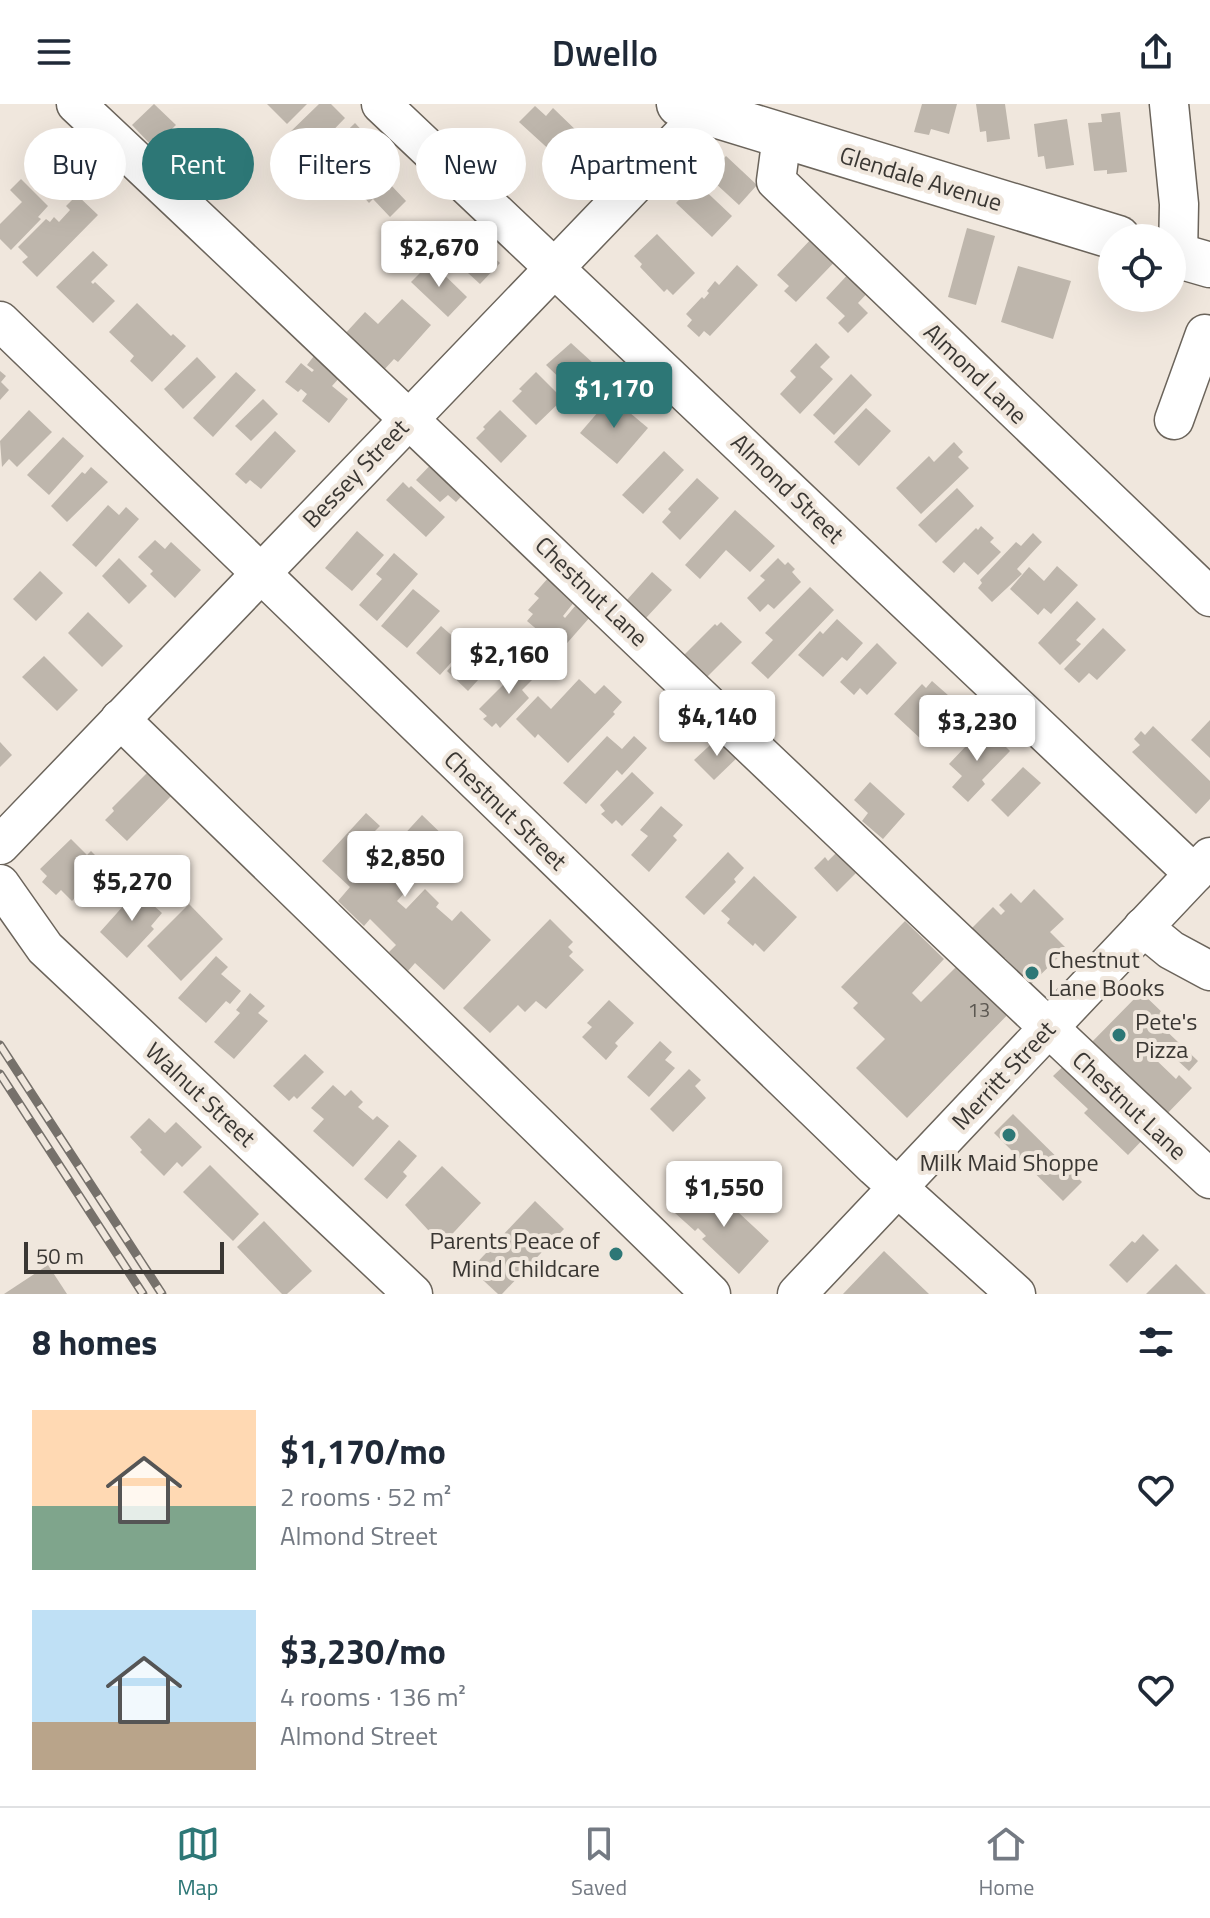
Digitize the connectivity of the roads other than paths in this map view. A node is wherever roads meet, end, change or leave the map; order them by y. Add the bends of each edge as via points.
1 (76, 104) edge
2 (381, 104) edge
3 (1169, 104) edge
4 (699, 107) edge
5 (782, 136) junction
6 (1098, 232) edge
7 (1187, 258) edge
8 (556, 267) junction
9 (0, 321) edge
10 (1208, 329) edge
11 (409, 417) junction
12 (1174, 420) dead end
13 (260, 573) junction
14 (1210, 597) edge
15 (120, 719) junction
16 (0, 845) edge
17 (1202, 865) edge
18 (0, 884) edge
19 (1143, 927) junction
20 (1210, 971) edge
21 (1047, 1027) junction
22 (1210, 1179) edge
23 (898, 1188) junction
24 (413, 1294) edge
25 (711, 1294) edge
26 (797, 1294) edge
27 (1016, 1294) edge

1 - 11 street, Chestnut Lane
2 - 8 street, Almond Street
3 - 7 street
4 - 5 main road, Glendale Avenue
4 - 8 street, Bessey Street
5 - 6 main road, Glendale Avenue
5 - 14 street, Almond Lane via 776,181
8 - 11 street, Bessey Street
8 - 17 street, Almond Street
9 - 13 street, Chestnut Street
10 - 12 street
11 - 13 street, Bessey Street
11 - 21 street, Chestnut Lane
13 - 15 street, Bessey Street
13 - 23 street, Chestnut Street
15 - 16 street, Bessey Street
15 - 25 street
17 - 19 street, Merritt Street
18 - 24 street, Walnut Street via 45,948
19 - 20 street
19 - 21 street, Merritt Street
21 - 22 street, Chestnut Lane
21 - 23 street, Merritt Street
23 - 26 street, Merritt Street
23 - 27 street, Chestnut Street

